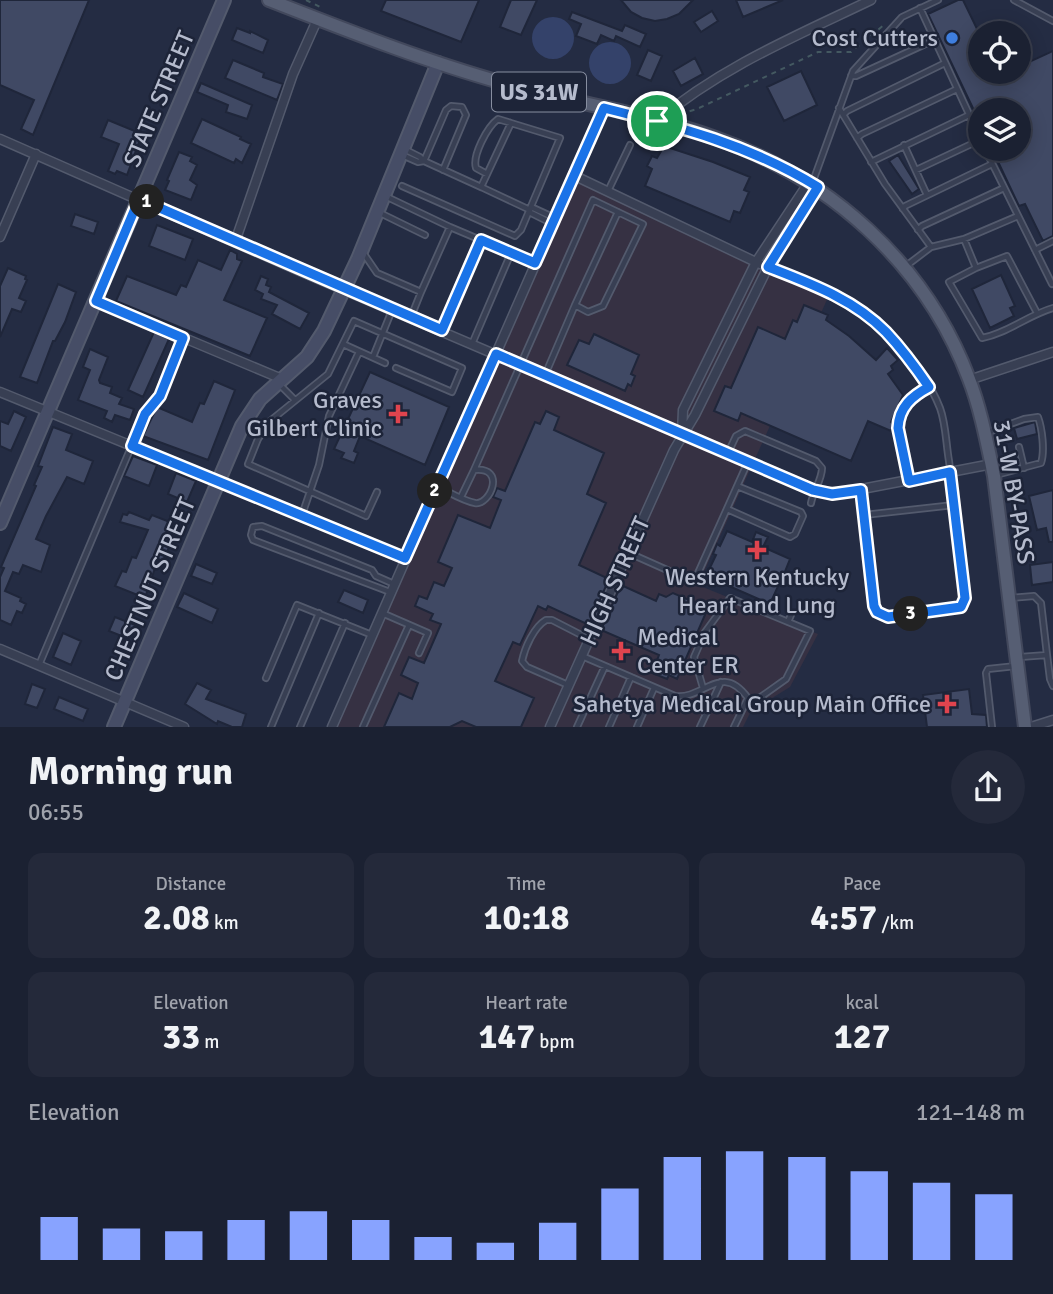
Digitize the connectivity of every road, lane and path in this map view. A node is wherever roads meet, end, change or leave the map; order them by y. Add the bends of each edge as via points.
1 (224, 0) edge
2 (269, 0) edge
3 (285, 0) edge
4 (306, 0) edge
5 (871, 0) edge
6 (938, 0) edge
7 (1014, 0) edge
8 (920, 8) junction
9 (297, 10) junction
10 (320, 14) junction
11 (902, 17) junction
12 (1053, 21) edge
13 (934, 40) junction
14 (438, 63) junction
15 (945, 63) junction
16 (851, 76) junction
17 (957, 89) junction
18 (838, 107) junction
19 (604, 108) junction
20 (668, 111) junction
21 (968, 113) edge
22 (843, 115) junction
23 (968, 115) edge
24 (657, 121) junction
25 (511, 123) junction
26 (857, 138) junction
27 (0, 139) edge
28 (630, 145) dead end
29 (904, 145) junction
30 (968, 145) edge
31 (402, 152) junction
32 (36, 154) junction
33 (424, 161) junction
34 (991, 161) edge
35 (871, 162) junction
36 (992, 164) junction
37 (443, 170) junction
38 (916, 170) junction
39 (487, 174) junction
40 (573, 175) junction
41 (813, 184) junction
42 (402, 186) dead end
43 (481, 187) junction
44 (1004, 188) junction
45 (608, 191) junction
46 (384, 195) junction
47 (927, 195) junction
48 (139, 199) junction
49 (903, 209) junction
50 (530, 210) junction
51 (377, 212) junction
52 (618, 212) junction
53 (1017, 216) junction
54 (554, 221) junction
55 (450, 227) junction
56 (918, 230) junction
57 (425, 235) dead end
58 (0, 237) edge
59 (964, 239) junction
60 (481, 240) junction
61 (1053, 241) edge
62 (235, 242) junction
63 (931, 247) junction
64 (362, 250) junction
65 (1035, 250) junction
66 (511, 253) junction
67 (756, 262) junction
68 (535, 263) junction
69 (768, 267) junction
70 (904, 268) junction
71 (976, 268) junction
72 (1053, 285) edge
73 (344, 289) junction
74 (421, 292) junction
75 (96, 301) junction
76 (575, 305) junction
77 (1053, 308) edge
78 (392, 310) junction
79 (1037, 313) junction
80 (411, 317) junction
81 (442, 330) junction
82 (382, 333) junction
83 (183, 338) junction
84 (343, 344) junction
85 (472, 344) junction
86 (359, 352) junction
87 (1053, 352) edge
88 (496, 354) junction
89 (373, 357) junction
90 (384, 363) dead end
91 (521, 364) junction
92 (396, 368) dead end
93 (545, 375) junction
94 (970, 380) junction
95 (280, 381) junction
96 (929, 387) junction
97 (0, 392) edge
98 (295, 400) junction
99 (48, 413) junction
100 (985, 433) junction
101 (682, 435) junction
102 (132, 446) junction
103 (1019, 447) dead end
104 (728, 455) junction
105 (747, 464) junction
106 (1024, 468) junction
107 (474, 470) junction
108 (993, 470) junction
109 (950, 472) junction
110 (909, 481) junction
111 (218, 482) junction
112 (437, 486) junction
113 (737, 486) junction
114 (813, 490) junction
115 (861, 490) junction
116 (311, 491) junction
117 (377, 492) dead end
118 (461, 497) junction
119 (811, 503) dead end
120 (954, 505) junction
121 (727, 509) junction
122 (302, 516) junction
123 (864, 516) junction
124 (0, 523) edge
125 (628, 552) junction
126 (405, 558) junction
127 (392, 588) junction
128 (1010, 598) junction
129 (319, 613) junction
130 (381, 613) junction
131 (791, 615) dead end
132 (788, 622) junction
133 (345, 623) junction
134 (409, 625) junction
135 (372, 635) junction
136 (589, 639) junction
137 (0, 649) edge
138 (419, 653) dead end
139 (1047, 655) junction
140 (582, 656) junction
141 (1016, 662) junction
142 (39, 666) junction
143 (605, 666) junction
144 (631, 677) junction
145 (266, 678) dead end
146 (721, 682) junction
147 (569, 685) junction
148 (1053, 685) edge
149 (654, 688) junction
150 (703, 688) junction
151 (748, 698) junction
152 (125, 703) junction
153 (1050, 723) edge
154 (114, 727) edge
155 (184, 727) edge
156 (271, 727) edge
157 (300, 727) edge
158 (332, 727) edge
159 (363, 727) edge
160 (550, 727) edge
161 (578, 727) edge
162 (609, 727) edge
163 (638, 727) edge
164 (700, 727) edge
165 (734, 727) edge
166 (992, 727) edge
167 (1025, 727) edge
168 (1031, 727) edge

1 - 48 street, STATE STREET
2 - 9 main road, 31-W BY-PASS / US 31W
3 - 9 main road
4 - 10 path
5 - 20 street via 743,61
6 - 8 lane
7 - 12 lane
8 - 11 lane
8 - 13 lane
9 - 10 main road, 31-W BY-PASS / US 31W
10 - 14 main road, 31-W BY-PASS / US 31W
10 - 62 street via 293,74
11 - 16 lane
11 - 20 path via 889,21 851,52 818,52 697,109 680,114
13 - 15 lane
13 - 16 lane
14 - 19 main road, 31-W BY-PASS / US 31W
14 - 31 street, CHESTNUT STREET
15 - 17 lane
15 - 22 lane
16 - 18 lane
17 - 21 lane
17 - 26 lane
18 - 22 lane
18 - 41 lane
19 - 24 main road, 31-W BY-PASS / US 31W
19 - 40 street
20 - 24 street
22 - 26 lane
23 - 29 lane
24 - 41 main road, 31-W BY-PASS / US 31W via 746,149
25 - 39 lane
25 - 39 lane via 498,119 474,160 476,168
25 - 50 lane via 561,138
26 - 35 lane
27 - 32 street
28 - 45 lane
29 - 35 lane
29 - 38 lane
30 - 38 lane
31 - 33 lane
31 - 46 street, CHESTNUT STREET
32 - 48 street
32 - 58 street
33 - 37 lane
33 - 37 lane via 446,110 462,107 466,115
34 - 36 lane
35 - 49 lane
36 - 44 lane
36 - 47 lane
37 - 43 lane
38 - 47 lane
39 - 43 lane
40 - 45 street
40 - 54 street
41 - 67 street
41 - 69 street
41 - 70 main road, 31-W BY-PASS / US 31W via 869,228
42 - 50 lane via 514,236
43 - 50 lane
44 - 53 lane
44 - 56 lane
45 - 67 street
46 - 51 street, CHESTNUT STREET
46 - 55 lane
47 - 49 lane
48 - 62 street
48 - 75 street, STATE STREET
49 - 56 lane
50 - 54 lane
51 - 57 lane
51 - 64 street, CHESTNUT STREET
52 - 76 lane
52 - 76 lane via 643,224 603,306 588,312
52 - 91 lane via 593,200
53 - 59 lane
53 - 65 lane
54 - 68 street
55 - 60 lane
55 - 74 lane
56 - 63 lane
59 - 63 lane
59 - 71 lane
60 - 66 lane
60 - 81 lane
61 - 65 lane
62 - 73 street
63 - 70 lane
64 - 73 street, CHESTNUT STREET
64 - 74 lane via 377,273
65 - 72 lane
66 - 68 lane
66 - 85 lane
67 - 69 street
67 - 101 street via 683,410
68 - 88 street
69 - 96 lane via 857,309 884,330
69 - 101 street
70 - 94 main road, 31-W BY-PASS / US 31W via 948,332
71 - 79 lane via 1007,256
71 - 79 lane via 950,282 982,338
73 - 78 street
73 - 95 street, CHESTNUT STREET via 312,351
74 - 80 lane
75 - 83 street
75 - 99 street, STATE STREET
76 - 93 lane
77 - 79 lane
78 - 80 street
78 - 82 lane
80 - 81 street
81 - 85 street
82 - 84 lane via 354,321
82 - 89 lane
82 - 92 lane via 462,368 452,391
83 - 95 street
83 - 102 lane via 160,396 145,414
84 - 86 lane
84 - 98 lane via 328,373
85 - 88 street
86 - 89 lane
86 - 116 lane via 329,416
87 - 94 street
88 - 91 street
88 - 112 street
89 - 90 lane
91 - 93 street
91 - 107 lane
93 - 101 street via 640,412
94 - 100 main road, 31-W BY-PASS / US 31W
95 - 98 lane
95 - 111 street, CHESTNUT STREET via 251,412
96 - 109 lane via 941,410
96 - 110 lane via 909,399 898,422
97 - 99 street
98 - 116 lane via 270,421 248,464
99 - 102 street
99 - 124 street, STATE STREET
100 - 106 lane via 1038,417 1044,432 1043,458
100 - 108 main road, 31-W BY-PASS / US 31W
101 - 104 street
101 - 125 street, HIGH STREET
102 - 111 street
102 - 142 lane
103 - 106 lane
104 - 105 street
104 - 114 lane via 736,436 752,432 820,464 822,474
105 - 113 lane
105 - 114 street
106 - 108 lane
107 - 118 lane
107 - 118 lane via 494,477 490,492 481,503
108 - 109 street
108 - 128 main road, 31-W BY-PASS / US 31W
109 - 110 street
109 - 120 lane
110 - 115 street
111 - 122 street
111 - 152 street, CHESTNUT STREET
112 - 118 lane
112 - 126 street
113 - 121 lane
113 - 121 lane via 803,516 790,537
114 - 115 street via 832,494
114 - 119 lane
115 - 123 lane
116 - 117 lane via 366,516
116 - 122 lane
120 - 123 lane
120 - 123 lane via 964,604 888,617 874,606
121 - 125 lane via 694,582
122 - 126 street
125 - 136 street, HIGH STREET
126 - 127 street
127 - 127 lane via 372,570 262,526 253,527 253,540
127 - 130 street
128 - 139 lane via 1038,598
128 - 141 main road, 31-W BY-PASS / US 31W
129 - 133 lane
129 - 145 lane via 297,605
129 - 156 lane
130 - 134 lane
130 - 135 street
131 - 132 lane
132 - 150 lane via 730,598 705,632 694,657
132 - 151 lane via 810,631 786,680 755,701
133 - 135 lane
133 - 157 lane
134 - 138 lane via 428,633
134 - 159 lane
135 - 158 street
136 - 140 street, HIGH STREET
136 - 147 lane via 546,620 537,627 522,657 527,667
137 - 142 street
139 - 141 lane
139 - 148 lane
140 - 143 lane
140 - 147 street, HIGH STREET
141 - 166 lane via 986,673
141 - 167 main road, 31-W BY-PASS / US 31W
142 - 152 street
143 - 144 lane
143 - 161 lane
144 - 149 lane
144 - 162 lane
146 - 150 lane
146 - 151 lane via 732,684
146 - 164 lane
147 - 160 street, HIGH STREET
149 - 150 lane via 682,697
149 - 163 lane
151 - 165 lane
152 - 154 street, CHESTNUT STREET
152 - 155 street
153 - 168 street

